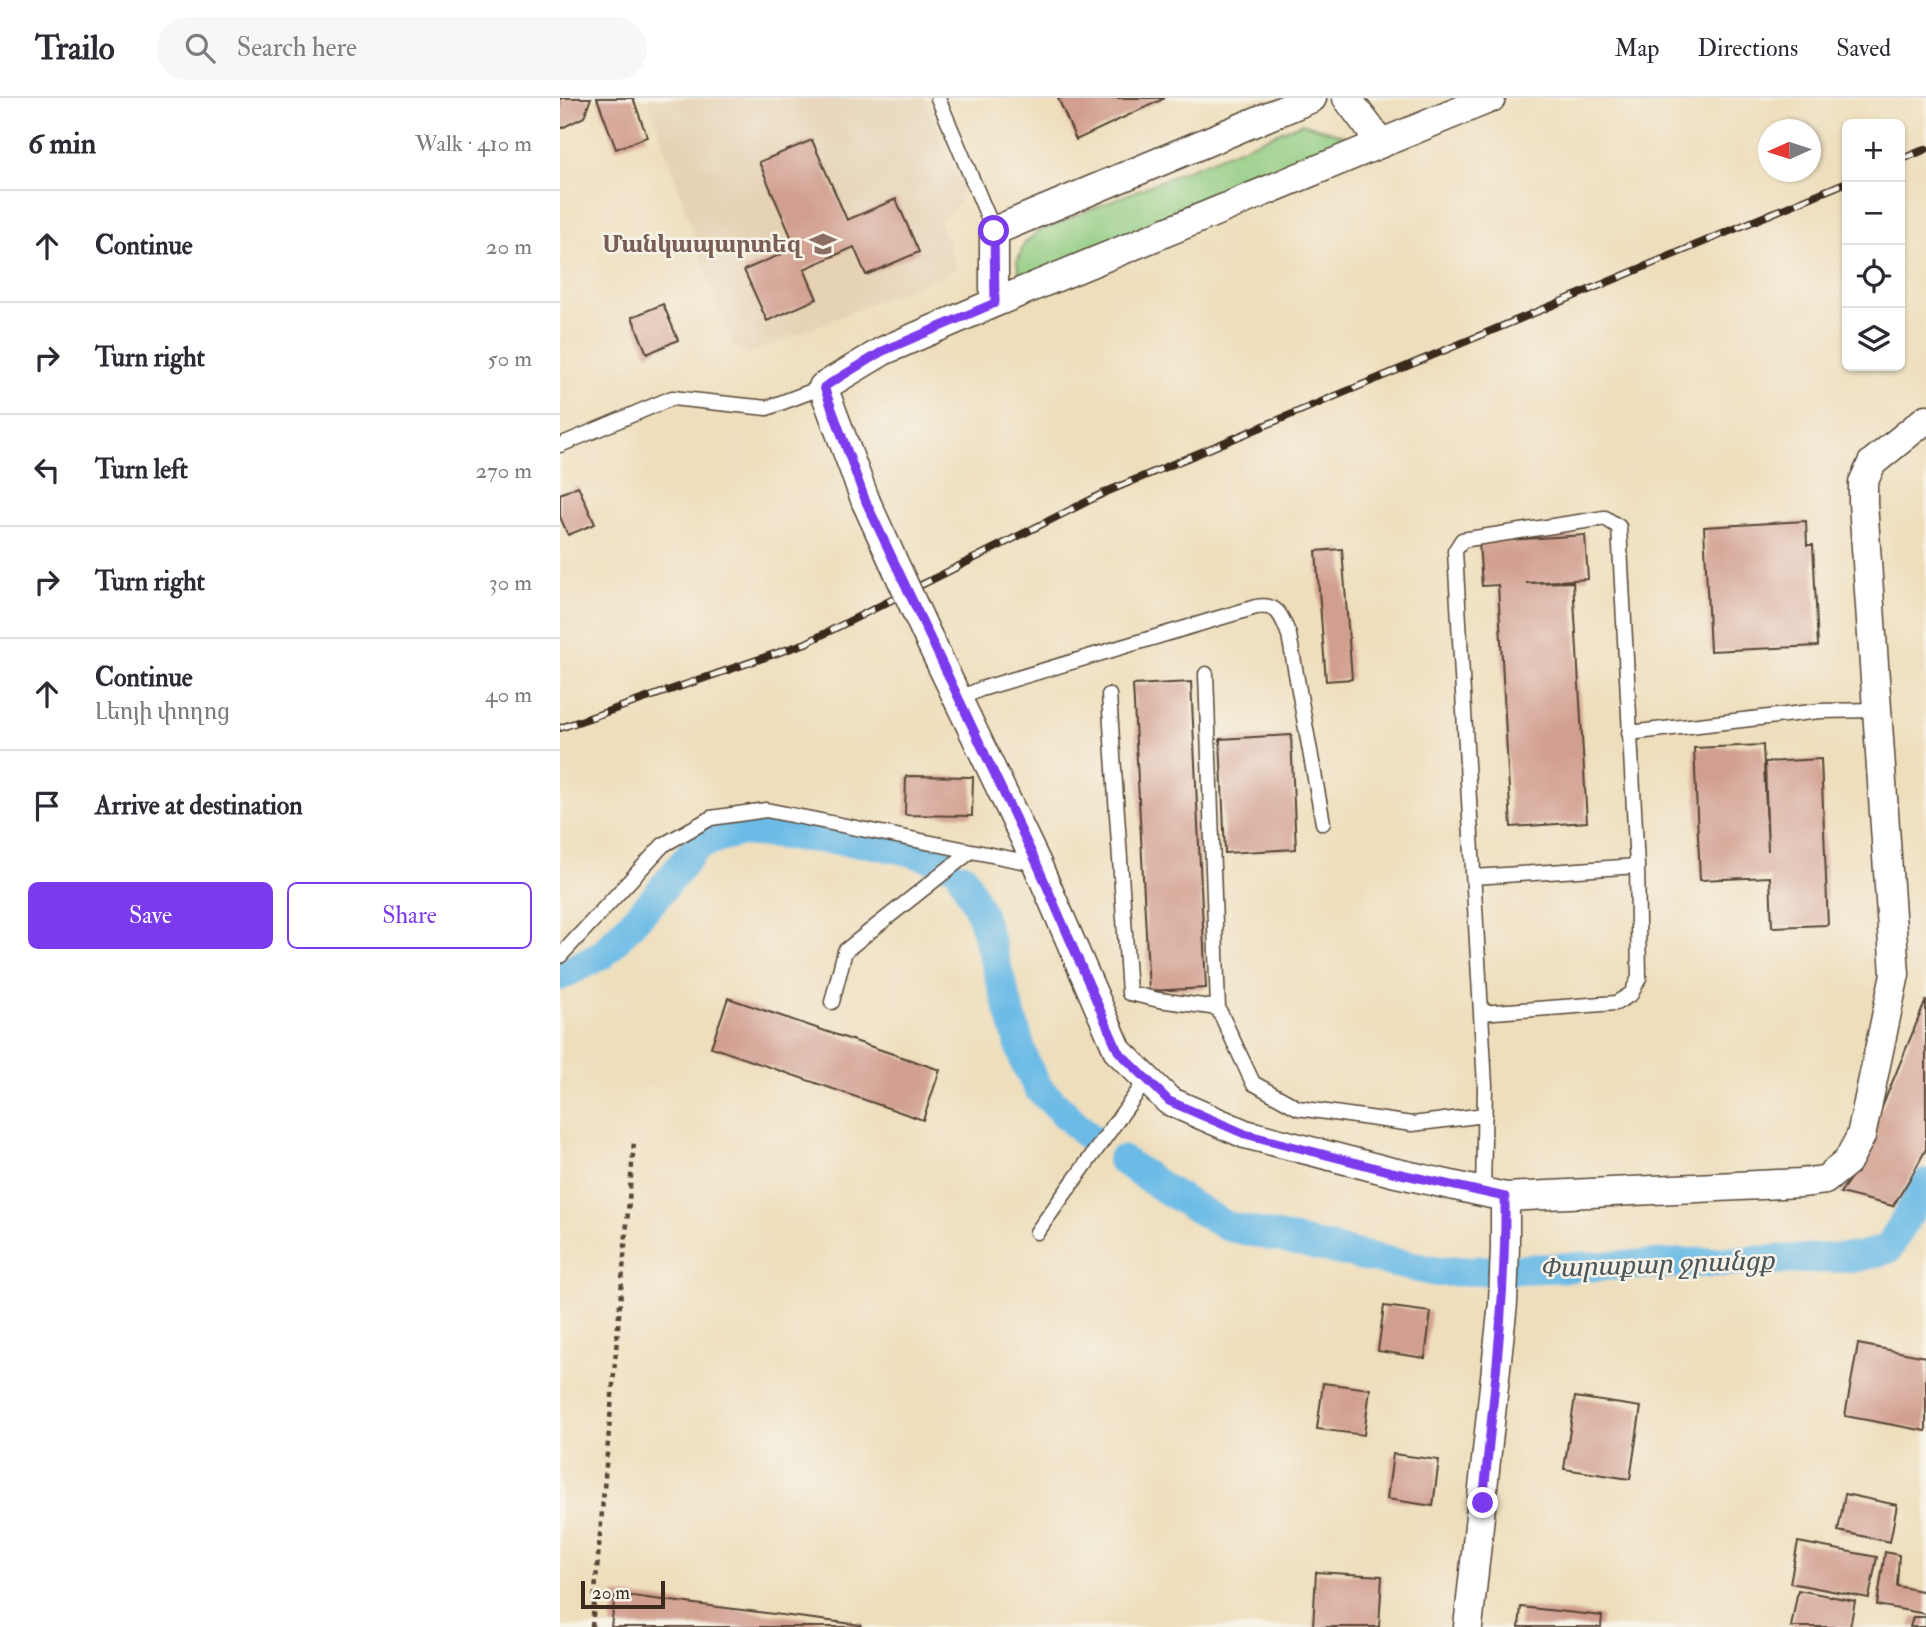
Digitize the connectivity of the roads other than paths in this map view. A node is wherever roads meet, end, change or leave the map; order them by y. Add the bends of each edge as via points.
1 (938, 98) edge
2 (1312, 98) edge
3 (1348, 98) edge
4 (1491, 98) edge
5 (1381, 143) junction
6 (994, 231) junction
7 (995, 303) junction
8 (824, 387) junction
9 (1926, 419) edge
10 (560, 445) edge
11 (1206, 674) dead end
12 (1110, 695) dead end
13 (958, 699) junction
14 (1877, 710) junction
15 (1629, 733) junction
16 (1323, 823) dead end
17 (971, 851) junction
18 (1037, 864) junction
19 (1637, 866) junction
20 (1474, 877) junction
21 (560, 956) edge
22 (832, 1002) dead end
23 (1218, 1008) junction
24 (1481, 1013) junction
25 (1147, 1079) junction
26 (1485, 1115) junction
27 (1494, 1195) junction
28 (1037, 1232) dead end
29 (1468, 1627) edge

1 - 6 lane
2 - 6 street
3 - 5 street
4 - 5 street
5 - 7 street
6 - 7 street
7 - 8 street via 883,351
8 - 10 lane via 767,408 672,398
8 - 13 street, bridge via 866,502
9 - 14 street via 1872,463 1863,483
11 - 23 lane
12 - 23 lane via 1129,993
13 - 16 lane via 1230,615 1272,607 1289,635
13 - 18 street
14 - 15 lane via 1820,711
14 - 27 street via 1895,974 1861,1136 1847,1162 1825,1180 1801,1183
15 - 19 lane
15 - 20 lane via 1619,527 1605,518 1462,540 1455,551
17 - 18 lane
17 - 21 lane via 766,810 711,818 663,845
17 - 22 lane via 845,951
18 - 25 street via 1118,1051
19 - 20 lane
19 - 24 lane via 1639,978 1631,994 1616,1003
20 - 24 lane
23 - 26 lane via 1253,1083 1298,1108 1412,1124
24 - 26 lane
25 - 27 street via 1169,1101 1245,1134
25 - 28 lane
26 - 27 lane
27 - 29 street via 1506,1247 1503,1303

